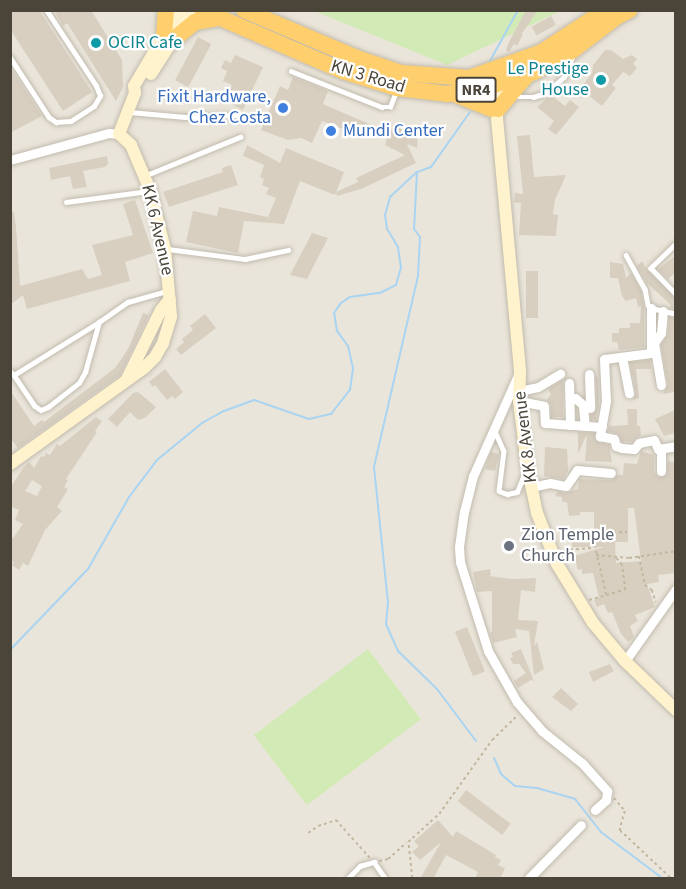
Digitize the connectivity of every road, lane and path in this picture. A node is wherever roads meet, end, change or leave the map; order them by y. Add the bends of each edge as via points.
1 (46, 10) edge
2 (166, 10) edge
3 (179, 10) edge
4 (192, 10) edge
5 (202, 10) edge
6 (244, 10) edge
7 (617, 12) edge
8 (221, 18) junction
9 (169, 38) junction
10 (573, 50) junction
11 (10, 57) edge
12 (291, 70) dead end
13 (397, 88) junction
14 (494, 94) junction
15 (128, 112) junction
16 (236, 115) dead end
17 (119, 134) junction
18 (240, 137) dead end
19 (10, 160) edge
20 (144, 176) junction
21 (150, 190) junction
22 (66, 202) dead end
23 (675, 244) edge
24 (165, 249) junction
25 (288, 250) dead end
26 (626, 255) dead end
27 (675, 294) edge
28 (170, 295) junction
29 (651, 308) junction
30 (663, 311) junction
31 (675, 314) edge
32 (99, 322) junction
33 (622, 357) junction
34 (12, 373) edge
35 (520, 373) junction
36 (560, 374) dead end
37 (589, 374) dead end
38 (569, 383) dead end
39 (662, 385) dead end
40 (629, 393) dead end
41 (519, 396) junction
42 (573, 399) junction
43 (588, 405) junction
44 (606, 409) junction
45 (570, 425) junction
46 (585, 426) junction
47 (602, 427) junction
48 (494, 429) junction
49 (675, 446) edge
50 (662, 449) junction
51 (10, 464) edge
52 (527, 466) junction
53 (661, 471) dead end
54 (611, 473) dead end
55 (531, 487) junction
56 (627, 532) dead end
57 (595, 548) junction
58 (564, 549) dead end
59 (675, 551) edge
60 (596, 555) junction
61 (614, 556) junction
62 (639, 556) junction
63 (675, 589) edge
64 (606, 595) junction
65 (580, 603) junction
66 (660, 615) junction
67 (625, 661) junction
68 (523, 710) junction
69 (675, 710) edge
70 (607, 791) junction
71 (595, 810) dead end
72 (581, 825) dead end
73 (308, 833) dead end
74 (408, 842) junction
75 (374, 862) junction
76 (348, 879) edge
77 (385, 879) edge
78 (412, 879) edge
79 (529, 879) edge
80 (671, 879) edge

1 - 11 lane via 96,86 100,96 94,106 71,121 56,122
2 - 9 highway
3 - 9 main road
4 - 9 main road
5 - 8 highway, KN 3 Road / NR4
6 - 14 highway, KN 3 Road / NR4 via 401,73 437,77
7 - 10 highway, KN 3 Road / NR4
7 - 14 highway, KN 3 Road / NR4 via 542,52
8 - 9 highway via 195,22
8 - 13 highway, KN 3 Road / NR4 via 343,70
9 - 15 main road via 134,87
10 - 14 highway, KN 3 Road / NR4
10 - 14 lane via 569,69 555,87 534,97
12 - 13 lane via 382,107 390,107
13 - 14 highway, KN 3 Road / NR4
14 - 35 main road, KK 8 Avenue
15 - 16 lane via 184,117
15 - 17 main road
17 - 19 street via 109,133
17 - 20 main road, KK 6 Avenue via 129,141
18 - 20 lane
20 - 21 main road, KK 6 Avenue
21 - 22 lane
21 - 24 main road, KK 6 Avenue
23 - 27 lane via 651,268
24 - 25 lane via 245,259
24 - 28 main road, KK 6 Avenue
26 - 29 lane
28 - 32 lane via 128,302
28 - 51 main road, KK 6 Avenue via 171,316 155,357 125,383
29 - 30 lane
29 - 33 street via 651,353
30 - 31 lane
30 - 39 street via 661,333 654,342
32 - 34 lane
32 - 34 lane via 79,383 48,407 41,410 35,406
33 - 40 street
33 - 44 street via 604,359
35 - 41 main road, KK 8 Avenue
35 - 48 street
36 - 41 street
37 - 43 street
38 - 42 street
41 - 45 street via 544,406 545,423
41 - 52 main road, KK 8 Avenue
42 - 43 street
42 - 45 street
43 - 44 street
43 - 46 street
44 - 47 street
45 - 46 street
46 - 47 street
47 - 50 street via 600,436 614,439 616,446 634,449 639,443 654,440
48 - 52 lane via 504,451 499,491 517,492
48 - 68 street via 471,485 460,538 460,562 488,651
49 - 50 street
50 - 53 street
52 - 55 main road, KK 8 Avenue
54 - 55 street via 578,470 566,486 550,483
55 - 65 main road, KK 8 Avenue via 557,564
56 - 57 path via 597,531
57 - 58 path
57 - 60 path
59 - 62 path
60 - 61 path
60 - 64 path
61 - 62 path
61 - 64 path via 622,565 625,590
62 - 66 path via 645,585 652,590
63 - 66 street
64 - 65 path
65 - 67 main road, KK 8 Avenue
66 - 67 street
67 - 69 main road, KK 8 Avenue
68 - 70 street
68 - 74 path via 492,740 439,814
70 - 71 street via 606,800
70 - 80 path via 625,811 620,830
72 - 79 street
73 - 75 path via 336,820
74 - 75 path via 388,859
74 - 78 path
75 - 76 lane via 360,866
75 - 77 lane

